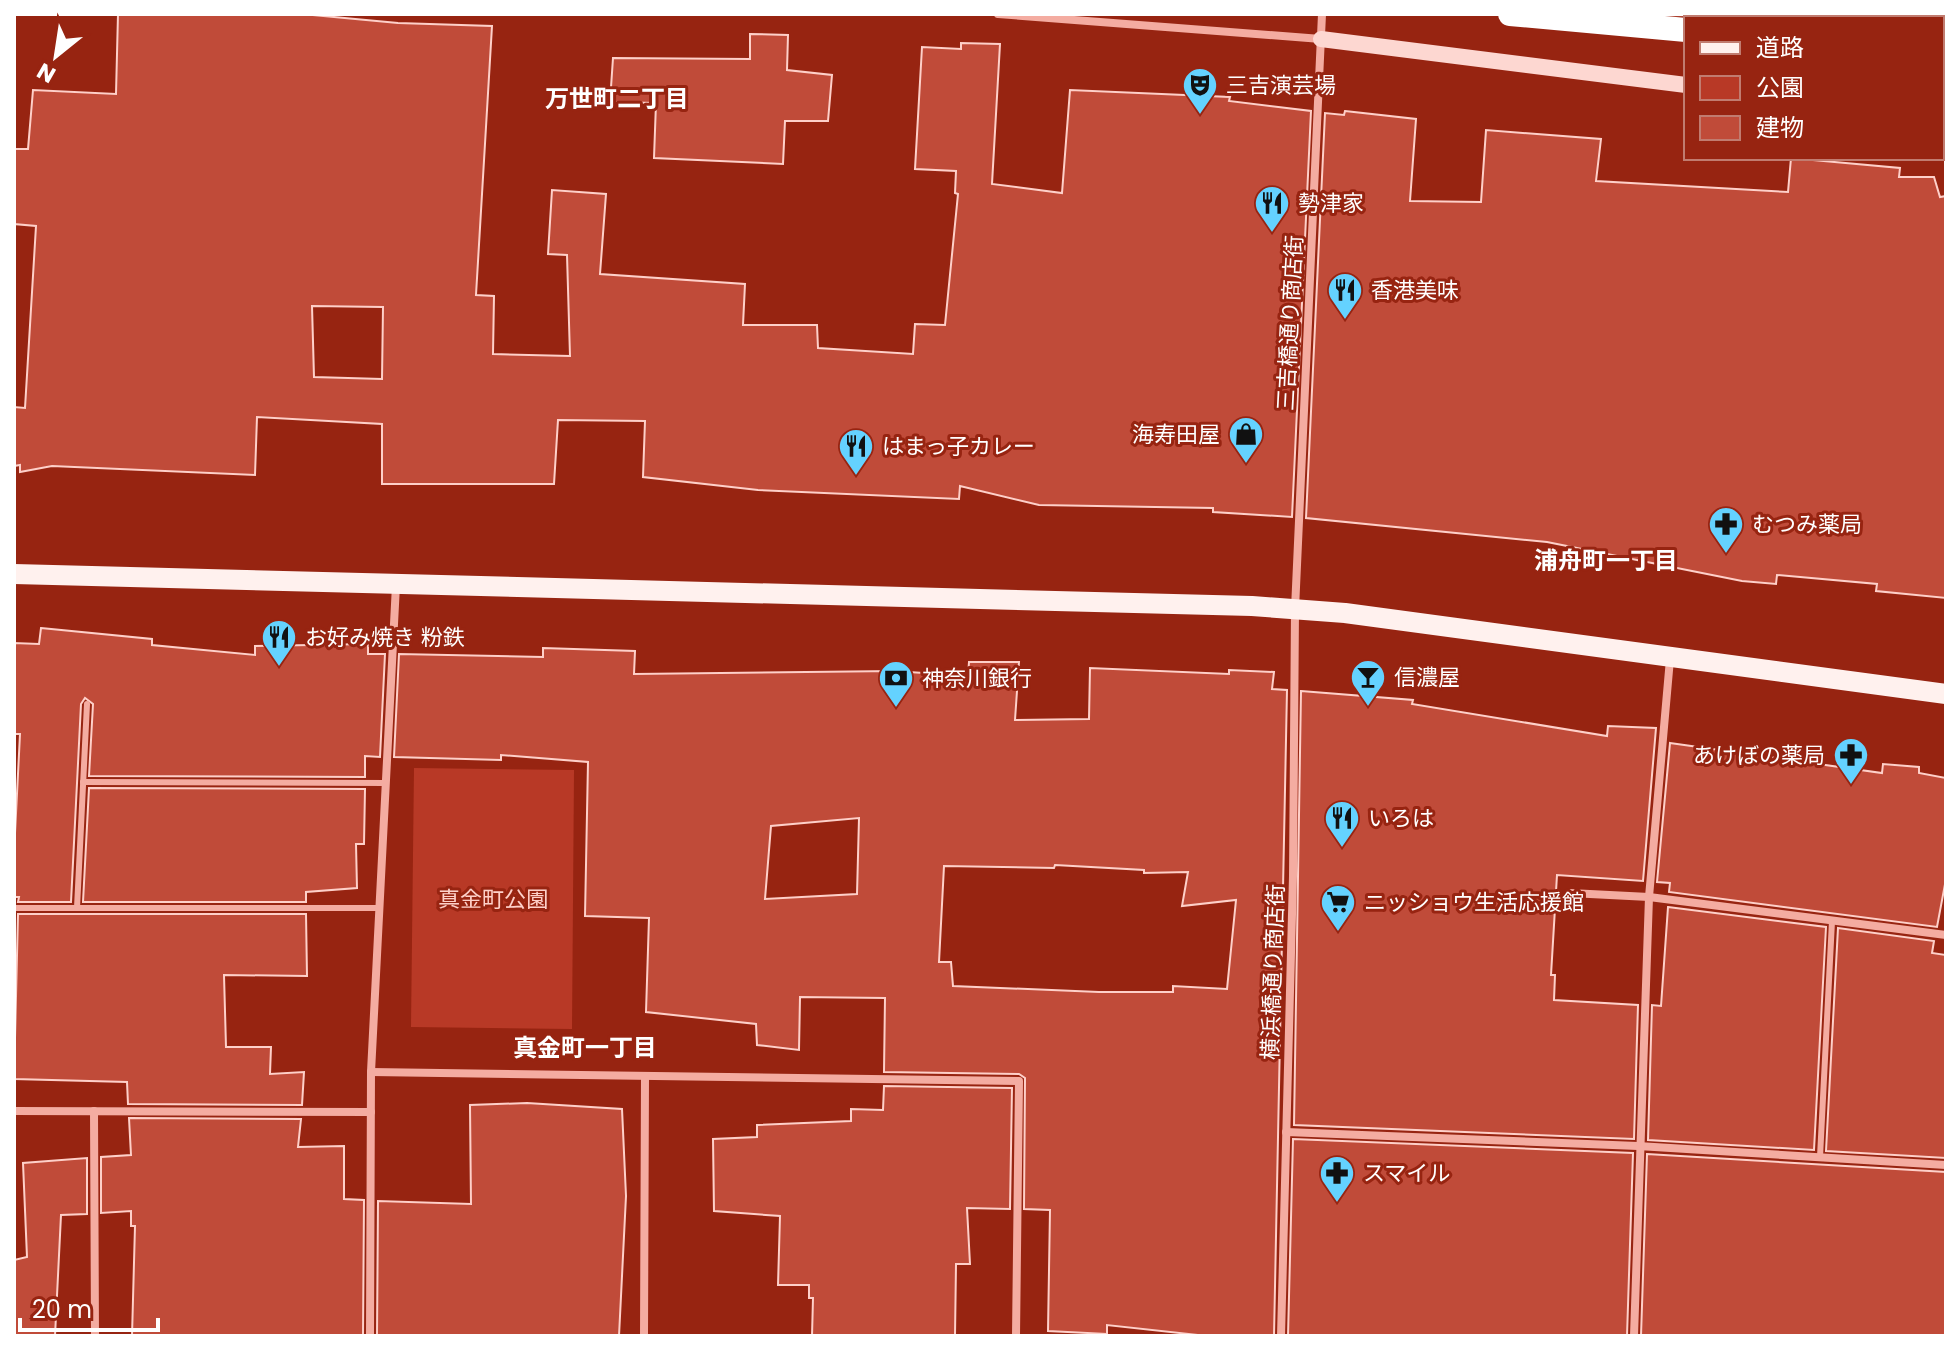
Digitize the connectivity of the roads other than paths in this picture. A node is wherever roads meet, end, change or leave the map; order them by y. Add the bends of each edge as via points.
1 (998, 14) edge
2 (1322, 14) edge
3 (1510, 14) edge
4 (1684, 30) edge
5 (1321, 39) junction
6 (1684, 85) edge
7 (14, 574) edge
8 (396, 584) junction
9 (1295, 609) junction
10 (1670, 655) junction
11 (1946, 694) edge
12 (87, 704) dead end
13 (83, 782) junction
14 (386, 783) junction
15 (1570, 893) dead end
16 (1649, 897) junction
17 (14, 908) edge
18 (77, 908) junction
19 (380, 908) junction
20 (1832, 921) junction
21 (1946, 935) edge
22 (371, 1072) junction
23 (645, 1076) junction
24 (14, 1111) edge
25 (94, 1111) junction
26 (371, 1112) junction
27 (1286, 1132) junction
28 (1638, 1146) junction
29 (1820, 1157) junction
30 (1946, 1165) edge
31 (95, 1336) edge
32 (370, 1336) edge
33 (644, 1336) edge
34 (1016, 1336) edge
35 (1281, 1336) edge
36 (1634, 1336) edge

1 - 5 street
2 - 5 street, 三吉橋通り商店街
3 - 4 highway
5 - 6 street
5 - 9 street, 三吉橋通り商店街
7 - 8 main road
8 - 9 main road
8 - 14 street
9 - 10 main road
9 - 27 street, 横浜橋通り商店街
10 - 11 main road
10 - 16 street
12 - 13 lane
13 - 14 lane
13 - 18 lane
14 - 19 street
15 - 16 street
16 - 20 street
16 - 28 street
17 - 18 lane
18 - 19 lane
19 - 22 street
20 - 21 street
20 - 29 lane
22 - 23 street
22 - 26 street
23 - 33 street
23 - 34 street via 1019,1081
24 - 25 street
25 - 26 street
25 - 31 street
26 - 32 street
27 - 28 street
27 - 35 street, 横浜橋通り商店街
28 - 29 street
28 - 36 street
29 - 30 street

